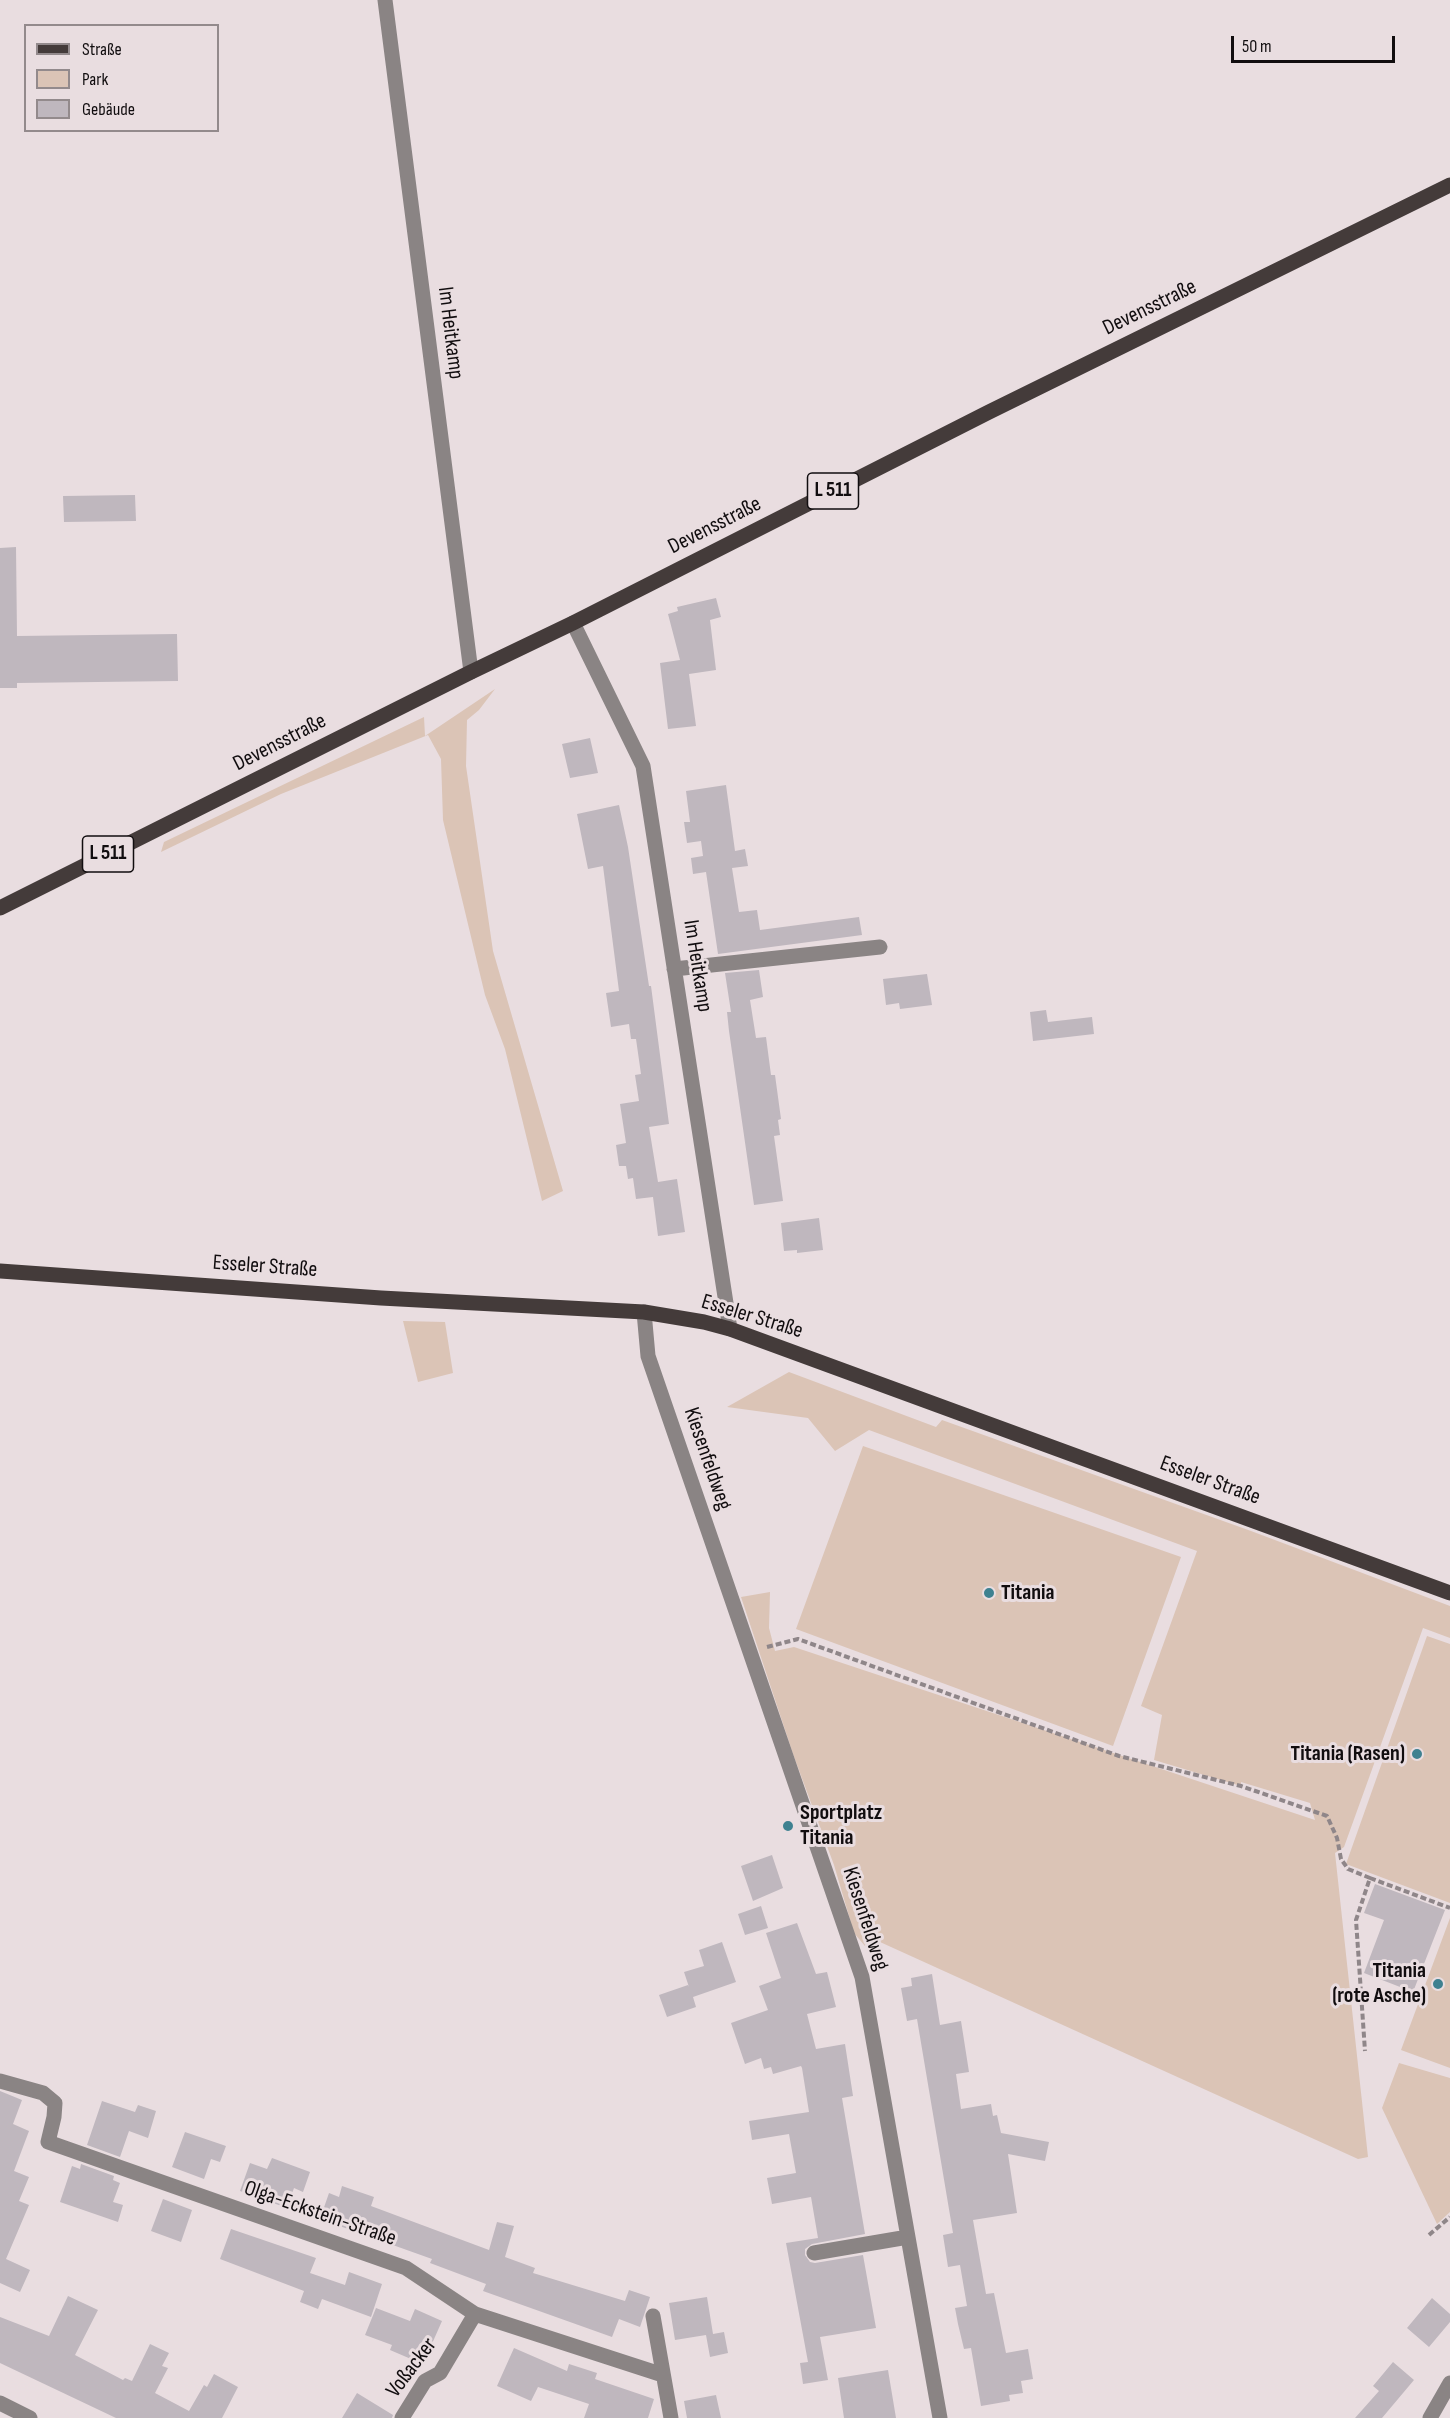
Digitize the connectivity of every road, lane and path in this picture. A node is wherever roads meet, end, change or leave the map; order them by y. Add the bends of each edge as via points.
1 (386, 0) edge
2 (1450, 184) edge
3 (573, 623) junction
4 (471, 672) junction
5 (0, 908) edge
6 (880, 947) dead end
7 (674, 969) junction
8 (0, 1271) edge
9 (644, 1312) junction
10 (730, 1329) junction
11 (1450, 1593) edge
12 (750, 1651) junction
13 (1370, 1878) junction
14 (1450, 1908) edge
15 (1365, 2051) dead end
16 (0, 2081) edge
17 (1450, 2217) edge
18 (1429, 2235) dead end
19 (908, 2237) junction
20 (814, 2253) dead end
21 (475, 2314) junction
22 (653, 2316) dead end
23 (663, 2375) junction
24 (1450, 2383) edge
25 (0, 2403) edge
26 (30, 2418) edge
27 (402, 2418) edge
28 (671, 2418) edge
29 (940, 2418) edge
30 (1430, 2418) edge

1 - 4 street, Im Heitkamp
2 - 3 main road, Devensstraße / L 511
3 - 4 main road, Devensstraße / L 511
3 - 7 street, Im Heitkamp via 643,766
4 - 5 main road, Devensstraße / L 511
6 - 7 street
7 - 10 street, Im Heitkamp
8 - 9 main road, Esseler Straße
9 - 10 main road, Esseler Straße
9 - 12 street, Kiesenfeldweg via 648,1356
10 - 11 main road, Esseler Straße
12 - 13 path via 798,1639 1119,1756 1241,1786 1328,1816 1341,1859 1348,1869
12 - 19 street, Kiesenfeldweg via 862,1977
13 - 14 path
13 - 15 path via 1356,1920
16 - 21 street, Olga-Eckstein-Straße via 43,2093 55,2103 48,2142 406,2268
17 - 18 path
19 - 20 street
19 - 29 street, Kiesenfeldweg
21 - 23 street, Olga-Eckstein-Straße
21 - 27 street, Voßacker via 441,2373 424,2381
22 - 23 street
23 - 28 street
24 - 30 street
25 - 26 street

